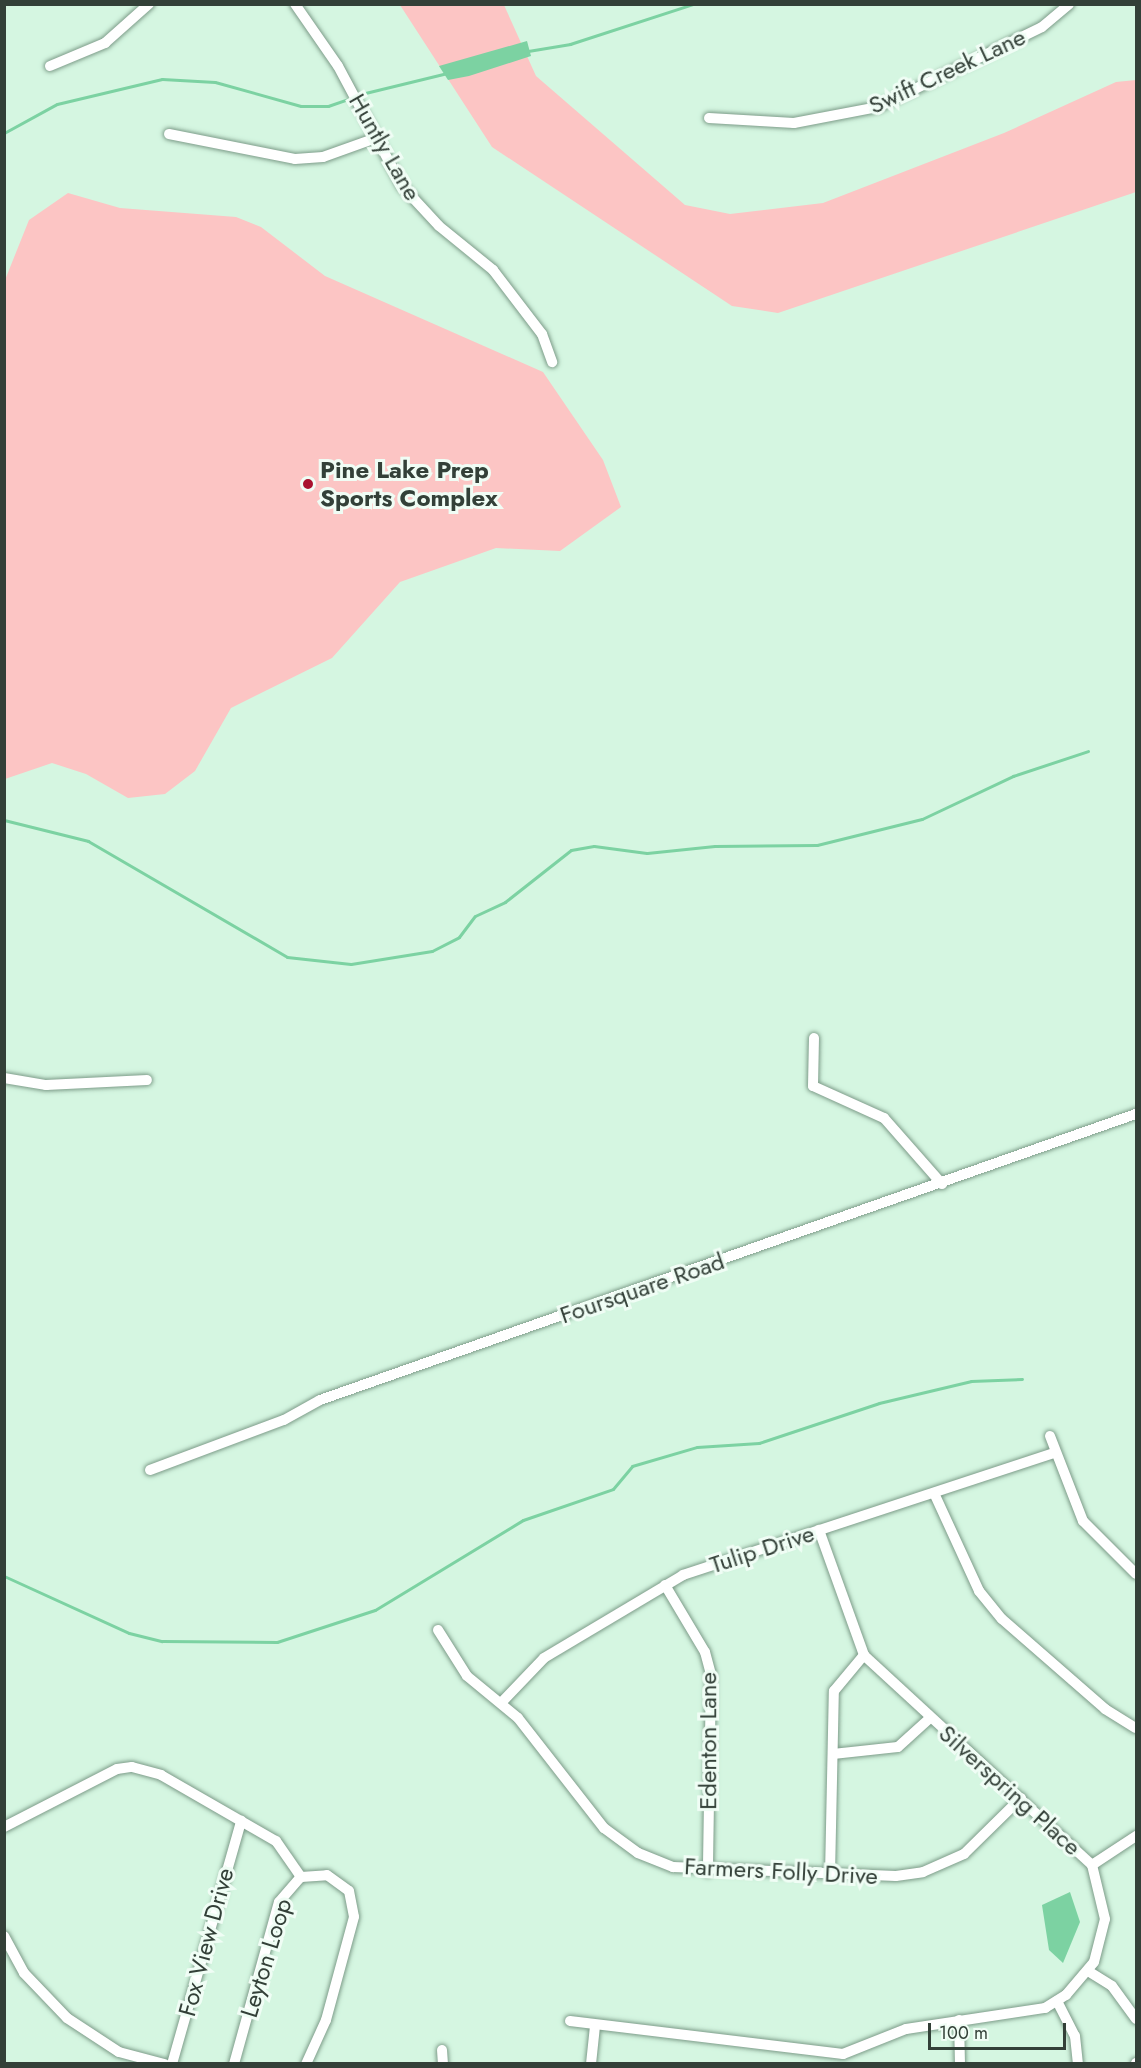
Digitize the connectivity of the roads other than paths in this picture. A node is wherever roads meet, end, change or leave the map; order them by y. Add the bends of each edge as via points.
1 (149, 4) edge
2 (295, 4) edge
3 (1069, 4) edge
4 (50, 66) dead end
5 (710, 118) dead end
6 (169, 134) dead end
7 (376, 138) junction
8 (552, 362) dead end
9 (814, 1038) dead end
10 (4, 1078) edge
11 (147, 1080) dead end
12 (1137, 1114) edge
13 (942, 1184) junction
14 (1050, 1436) dead end
15 (1054, 1453) junction
16 (150, 1470) dead end
17 (934, 1492) junction
18 (819, 1530) junction
19 (1137, 1574) edge
20 (665, 1585) junction
21 (438, 1630) dead end
22 (864, 1654) junction
23 (501, 1703) junction
24 (930, 1718) junction
25 (1137, 1728) edge
26 (833, 1754) junction
27 (1021, 1798) junction
28 (241, 1821) junction
29 (4, 1827) edge
30 (1137, 1836) edge
31 (1092, 1865) junction
32 (708, 1872) junction
33 (830, 1875) junction
34 (301, 1877) junction
35 (4, 1936) edge
36 (1088, 1971) junction
37 (1057, 2001) junction
38 (1137, 2019) edge
39 (959, 2020) junction
40 (570, 2021) dead end
41 (595, 2027) junction
42 (442, 2050) dead end
43 (843, 2059) edge
44 (164, 2064) edge
45 (171, 2064) edge
46 (234, 2064) edge
47 (306, 2064) edge
48 (443, 2064) edge
49 (591, 2064) edge
50 (960, 2064) edge
51 (1078, 2064) edge

1 - 4 street via 105,44
2 - 7 street, Huntly Lane via 338,66
3 - 5 street, Swift Creek Lane via 1042,27 878,107 795,123
6 - 7 street via 295,159 323,157
7 - 8 street, Huntly Lane via 419,208 493,270 521,302
9 - 13 street via 813,1086 884,1118
10 - 11 street via 46,1085
12 - 13 street, Foursquare Road
13 - 16 street, Foursquare Road via 320,1400 284,1420
14 - 15 street
15 - 17 street, Tulip Drive
15 - 19 street via 1083,1521
17 - 18 street, Tulip Drive
17 - 25 street via 979,1591 1002,1619 1105,1709
18 - 20 street, Tulip Drive
18 - 22 street, Silverspring Place
20 - 23 street, Tulip Drive via 544,1659
20 - 32 street, Edenton Lane via 705,1652 711,1674
21 - 23 street, Farmers Folly Drive via 467,1676
22 - 24 street, Silverspring Place
22 - 26 street via 834,1691
23 - 32 street, Farmers Folly Drive via 604,1828 657,1862
24 - 26 street via 898,1747
24 - 27 street, Silverspring Place
26 - 33 street
27 - 31 street, Silverspring Place
27 - 33 street, Farmers Folly Drive via 964,1854 931,1869 896,1876
28 - 29 street via 160,1775 132,1767 117,1769
28 - 34 street via 276,1840
28 - 45 street, Fox View Drive
30 - 31 street
31 - 36 street, Silverspring Place via 1105,1919 1102,1941
32 - 33 street, Farmers Folly Drive
34 - 46 street, Leyton Loop via 279,1902
34 - 47 street, Leyton Loop via 327,1875 338,1880 349,1891 354,1917 326,2020
35 - 44 street via 24,1973 67,2018 118,2052
36 - 37 street, Silverspring Place
36 - 38 street via 1112,1986
37 - 39 street, Silverspring Place via 1030,2012
37 - 51 street via 1075,2036
39 - 43 street, Silverspring Place via 906,2029
39 - 50 street
40 - 41 street, Silverspring Place
41 - 43 street, Silverspring Place
41 - 49 street
42 - 48 street

